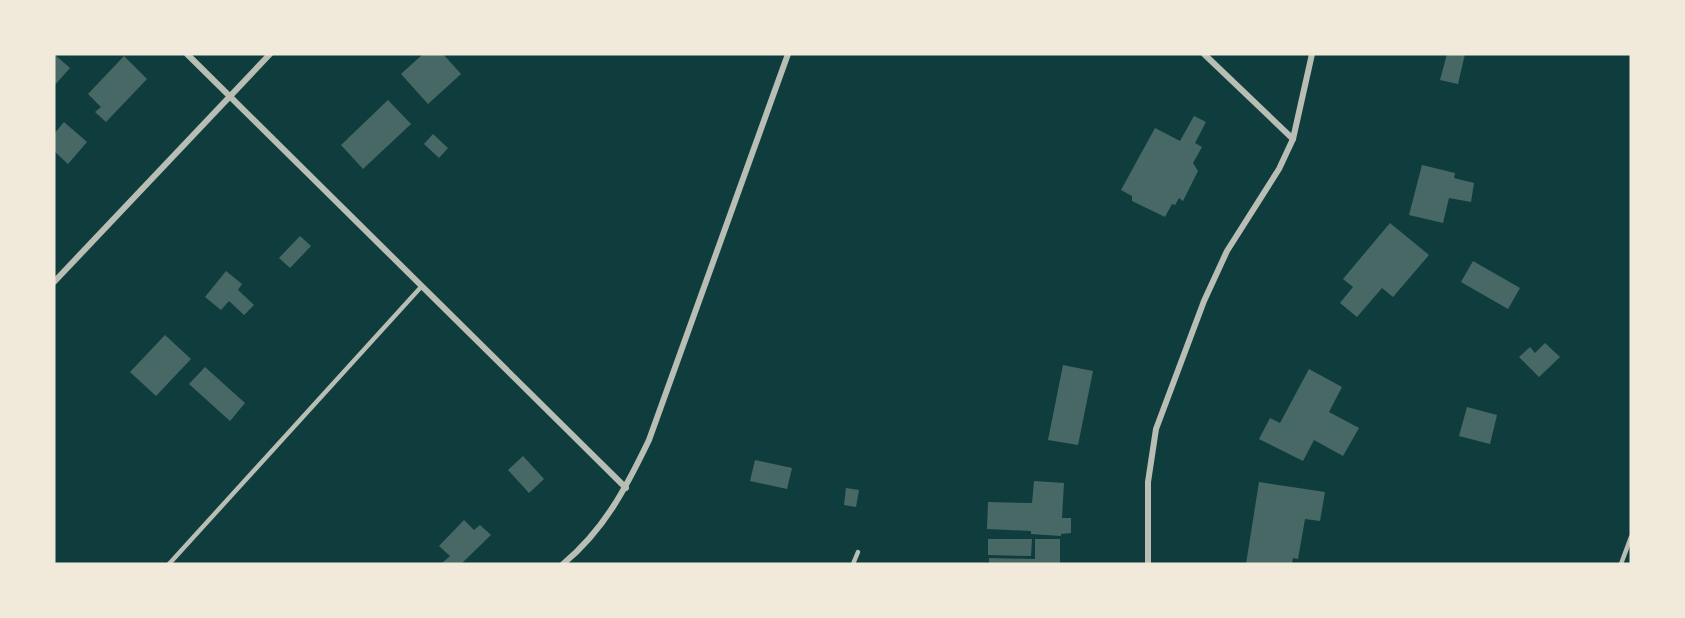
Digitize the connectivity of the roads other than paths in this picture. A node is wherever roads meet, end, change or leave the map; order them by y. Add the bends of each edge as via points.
1 (187, 54) edge
2 (270, 54) edge
3 (788, 54) edge
4 (1204, 54) edge
5 (1312, 54) edge
6 (231, 97) junction
7 (1293, 139) junction
8 (54, 282) edge
9 (421, 287) junction
10 (626, 488) junction
11 (1631, 537) edge
12 (858, 552) dead end
13 (169, 564) edge
14 (563, 564) edge
15 (853, 564) edge
16 (1148, 564) edge
17 (1621, 564) edge

1 - 6 street
2 - 6 street
3 - 10 street via 649,440
4 - 7 street
5 - 7 street
6 - 8 street
6 - 9 street
7 - 16 street via 1279,169 1227,251 1170,386 1156,429 1148,482
9 - 10 street
9 - 13 lane
10 - 14 street via 606,520
11 - 17 lane
12 - 15 lane

